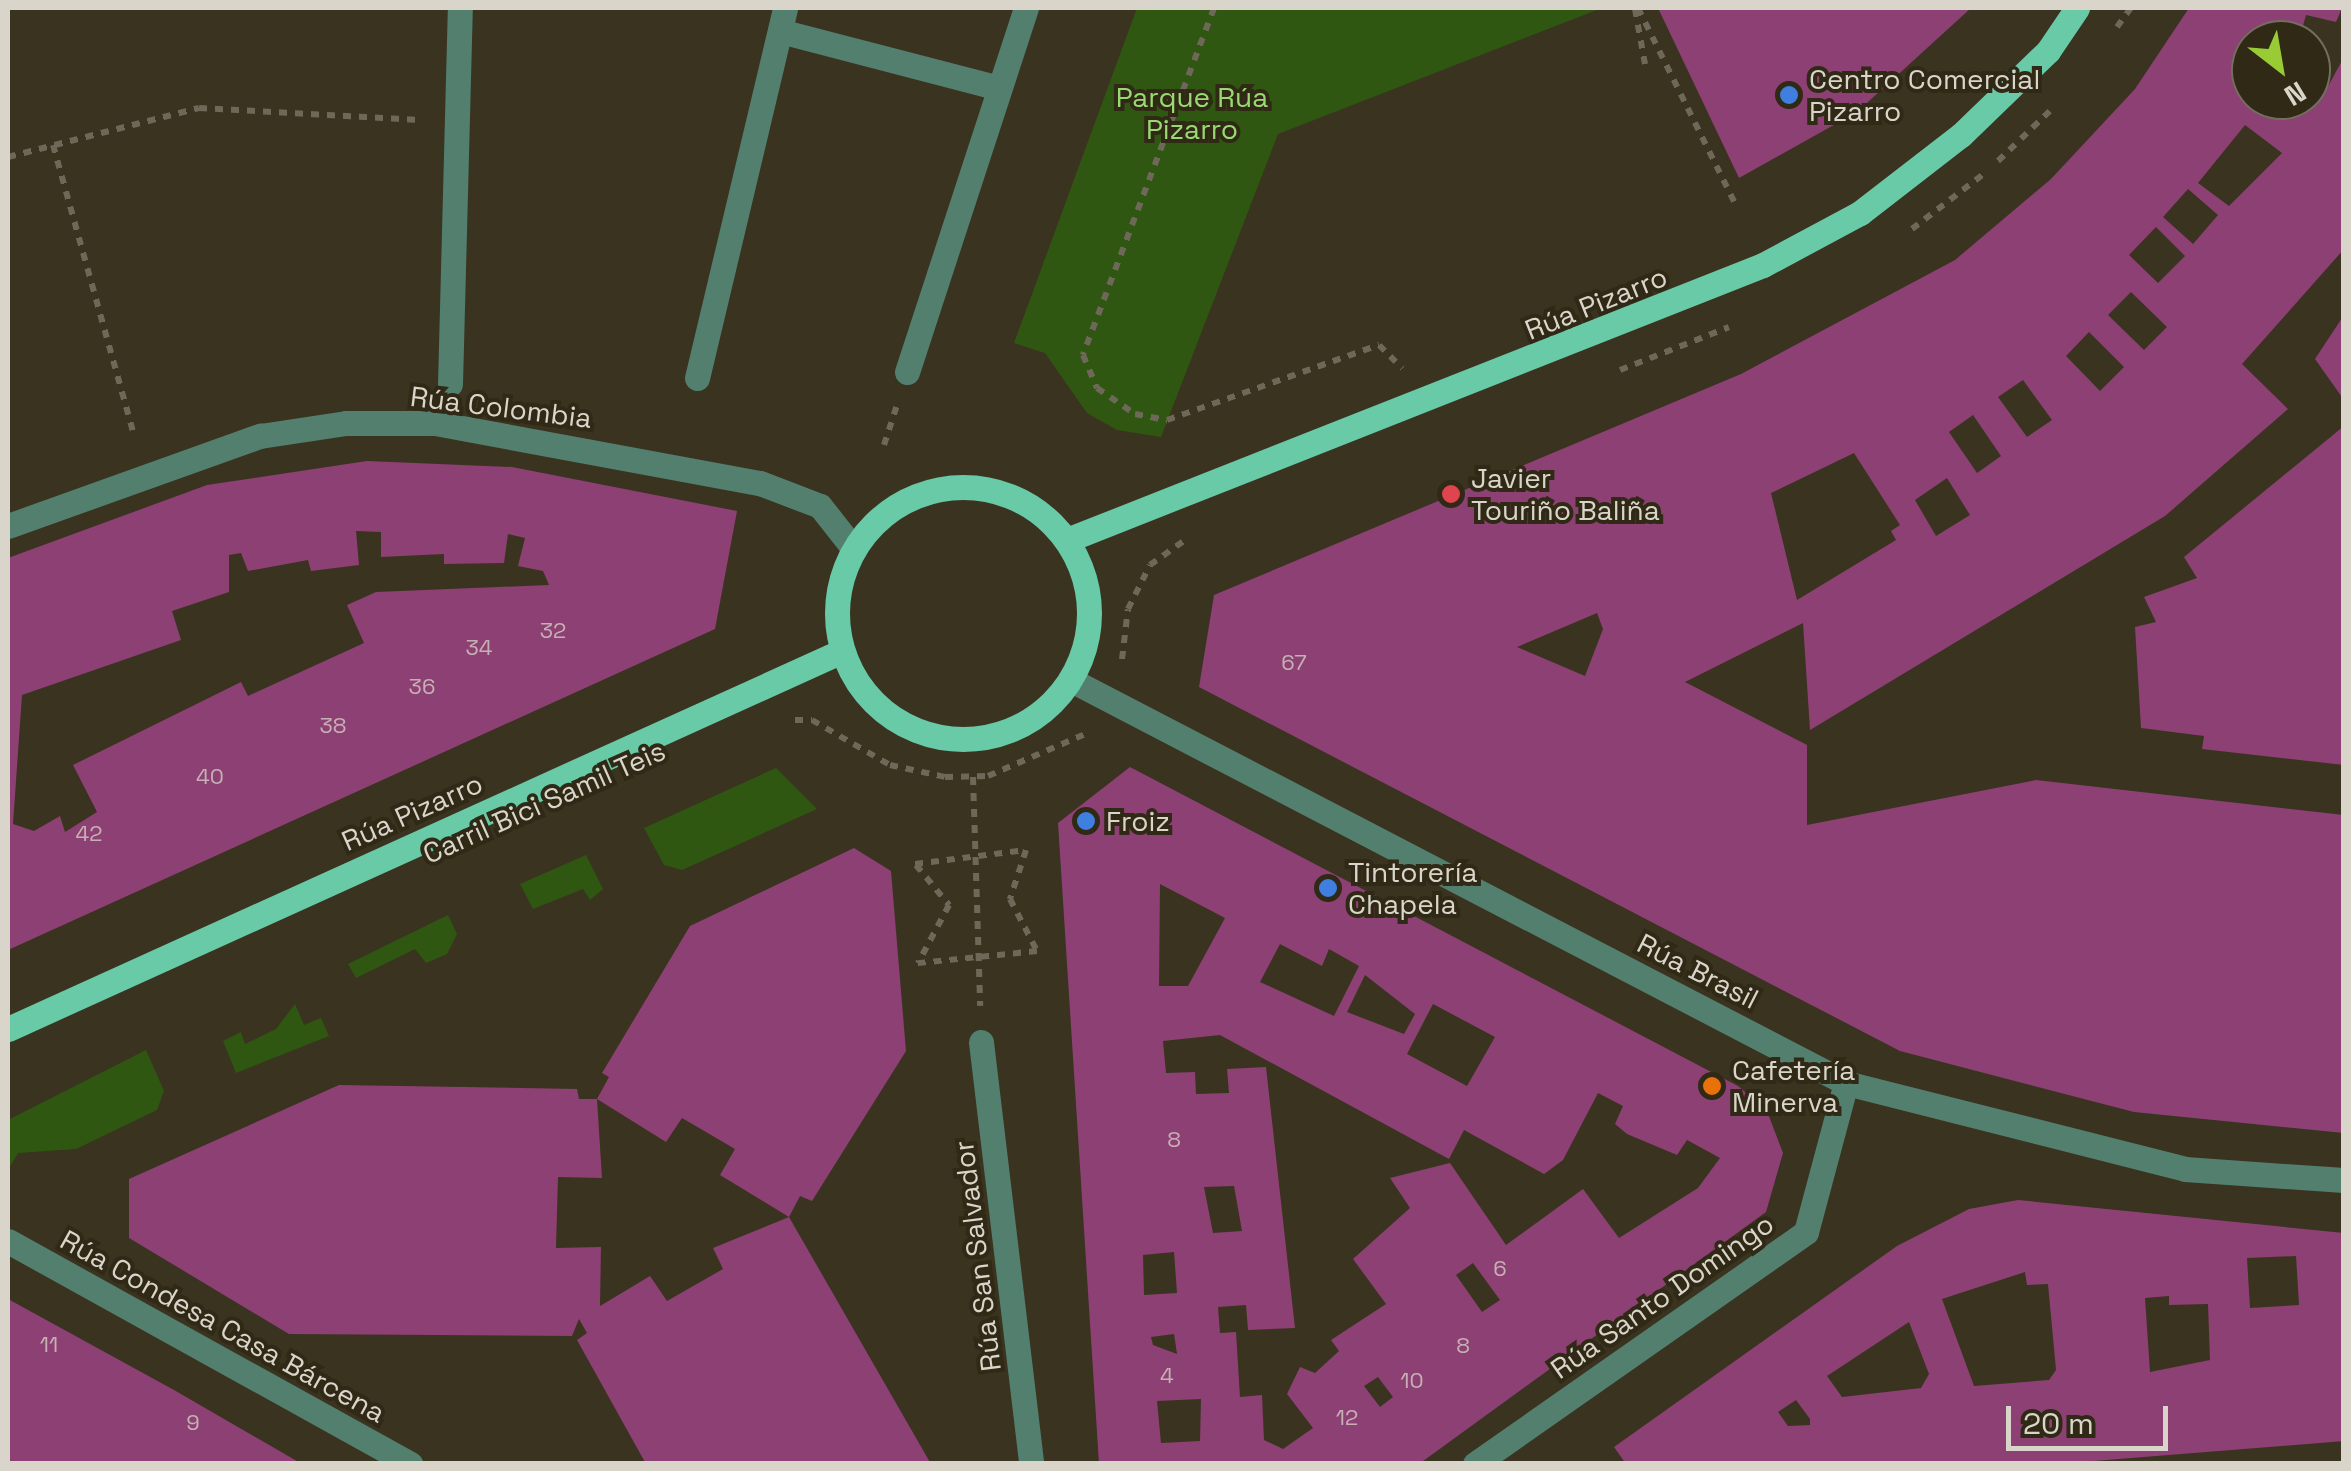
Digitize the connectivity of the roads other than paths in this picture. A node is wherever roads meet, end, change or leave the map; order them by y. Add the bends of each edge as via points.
1 (460, 8) edge
2 (1026, 8) edge
3 (2077, 8) edge
4 (783, 20) edge
5 (999, 88) junction
6 (907, 372) dead end
7 (697, 378) dead end
8 (450, 384) dead end
9 (8, 526) edge
10 (1067, 540) junction
11 (854, 549) junction
12 (842, 651) junction
13 (1071, 680) junction
14 (8, 1029) edge
15 (981, 1042) dead end
16 (1846, 1084) junction
17 (2344, 1180) edge
18 (8, 1241) edge
19 (410, 1464) edge
20 (1032, 1464) edge
21 (1475, 1464) edge

1 - 8 street
2 - 5 street
3 - 10 main road, Rúa Pizarro via 2048,52 1962,135 1860,213 1660,311
4 - 5 street
4 - 7 street
5 - 6 street
9 - 11 street, Rúa Colombia via 260,436 435,423 760,483 820,506
10 - 11 main road via 1012,498 957,487 916,496
10 - 13 main road via 1089,609
11 - 12 main road via 838,598
12 - 13 main road via 889,717 968,740 1044,711
12 - 14 main road, Rúa Pizarro
13 - 16 street, Rúa Brasil
15 - 20 street, Rúa San Salvador
16 - 17 street, Rúa Brasil via 2185,1170
16 - 21 street, Rúa Santo Domingo via 1806,1232
18 - 19 street, Rúa Condesa Casa Bárcena

